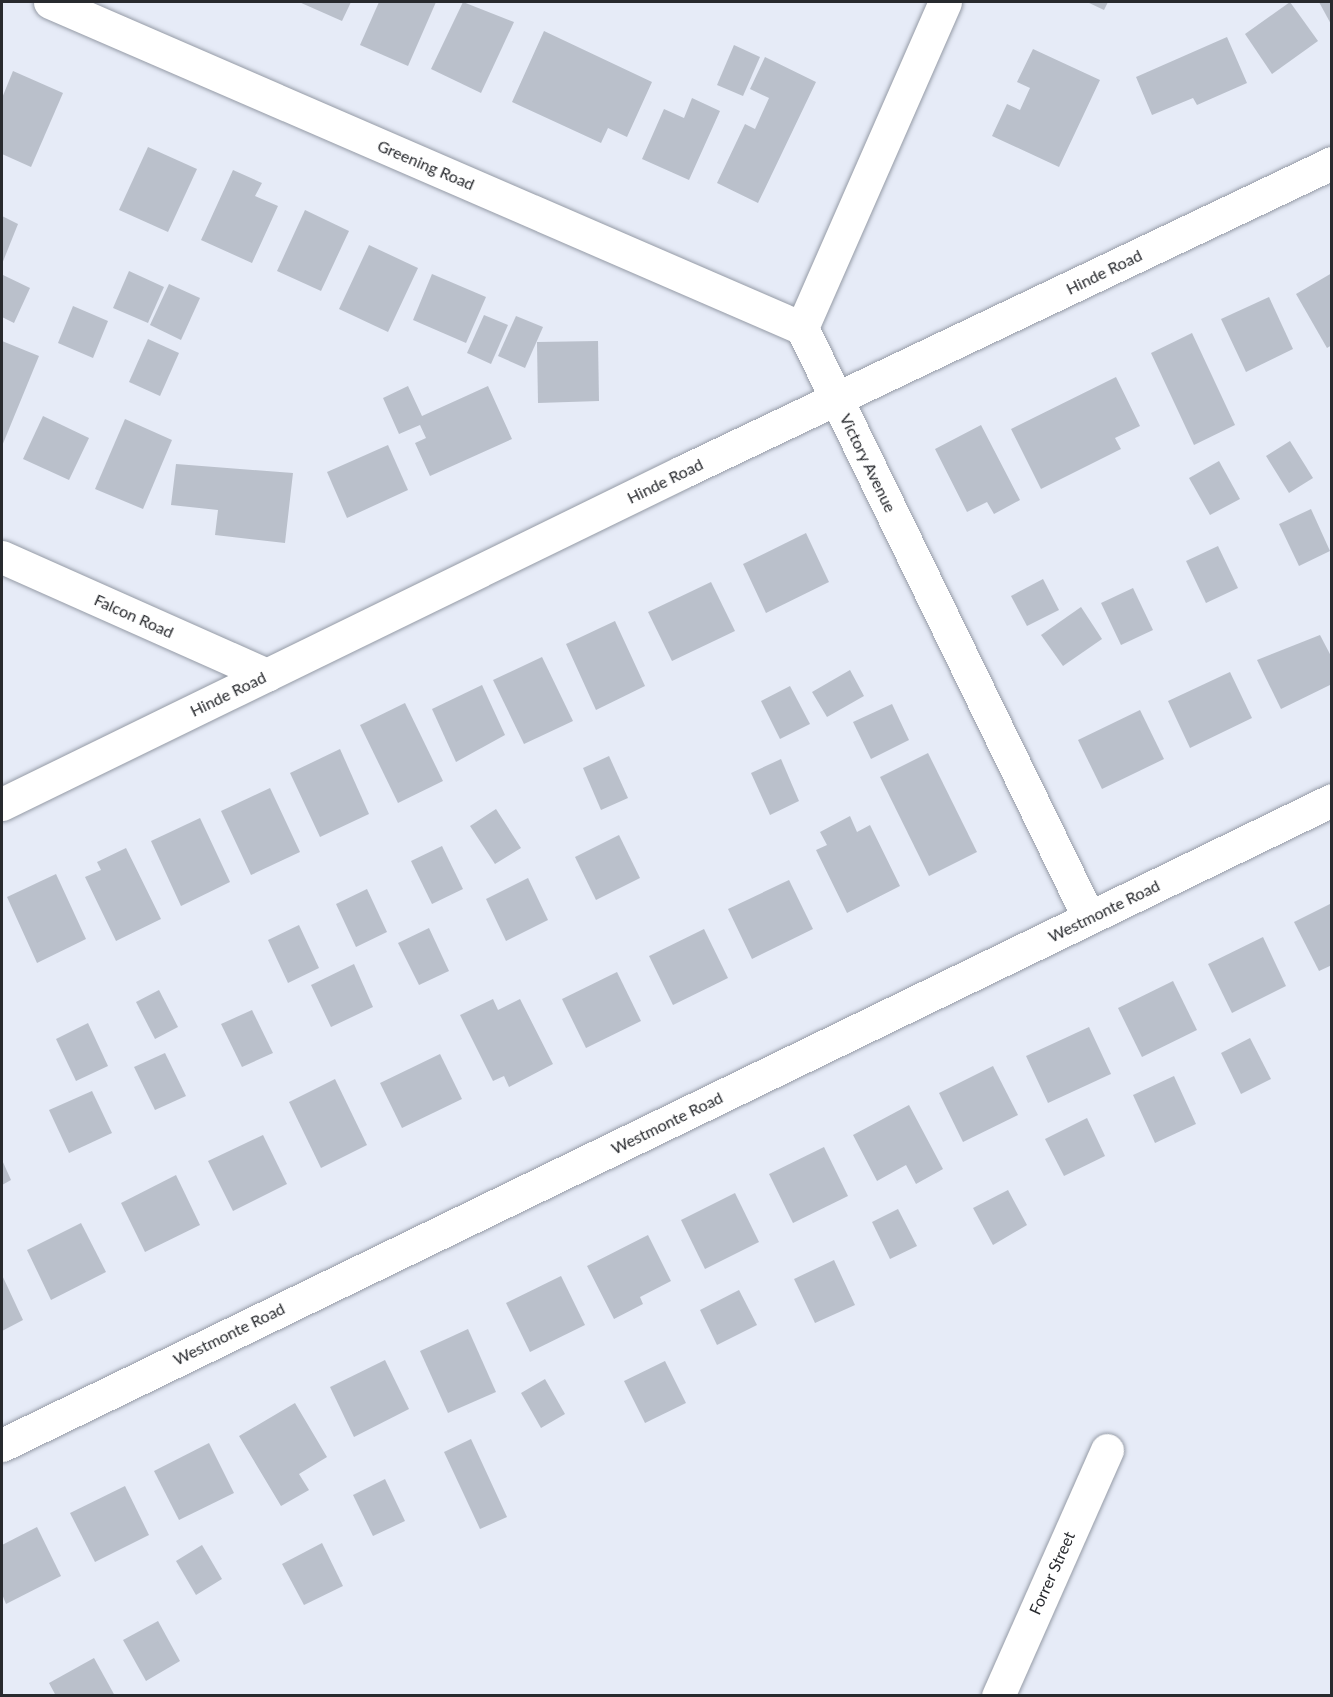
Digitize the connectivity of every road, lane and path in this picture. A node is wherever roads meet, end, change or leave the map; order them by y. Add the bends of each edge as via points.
1 (50, 2) edge
2 (945, 2) edge
3 (1332, 163) edge
4 (802, 328) junction
5 (838, 401) junction
6 (2, 557) edge
7 (267, 675) junction
8 (1332, 800) edge
9 (2, 804) edge
10 (1089, 918) junction
11 (2, 1445) edge
12 (1107, 1450) dead end
13 (998, 1695) edge

1 - 4 street, Greening Road
2 - 4 street
3 - 5 street, Hinde Road
4 - 5 street, Victory Avenue
5 - 7 street, Hinde Road via 682,472
5 - 10 street, Victory Avenue
6 - 7 street, Falcon Road
7 - 9 street, Hinde Road
8 - 10 street, Westmonte Road
10 - 11 street, Westmonte Road
12 - 13 street, Forrer Street

